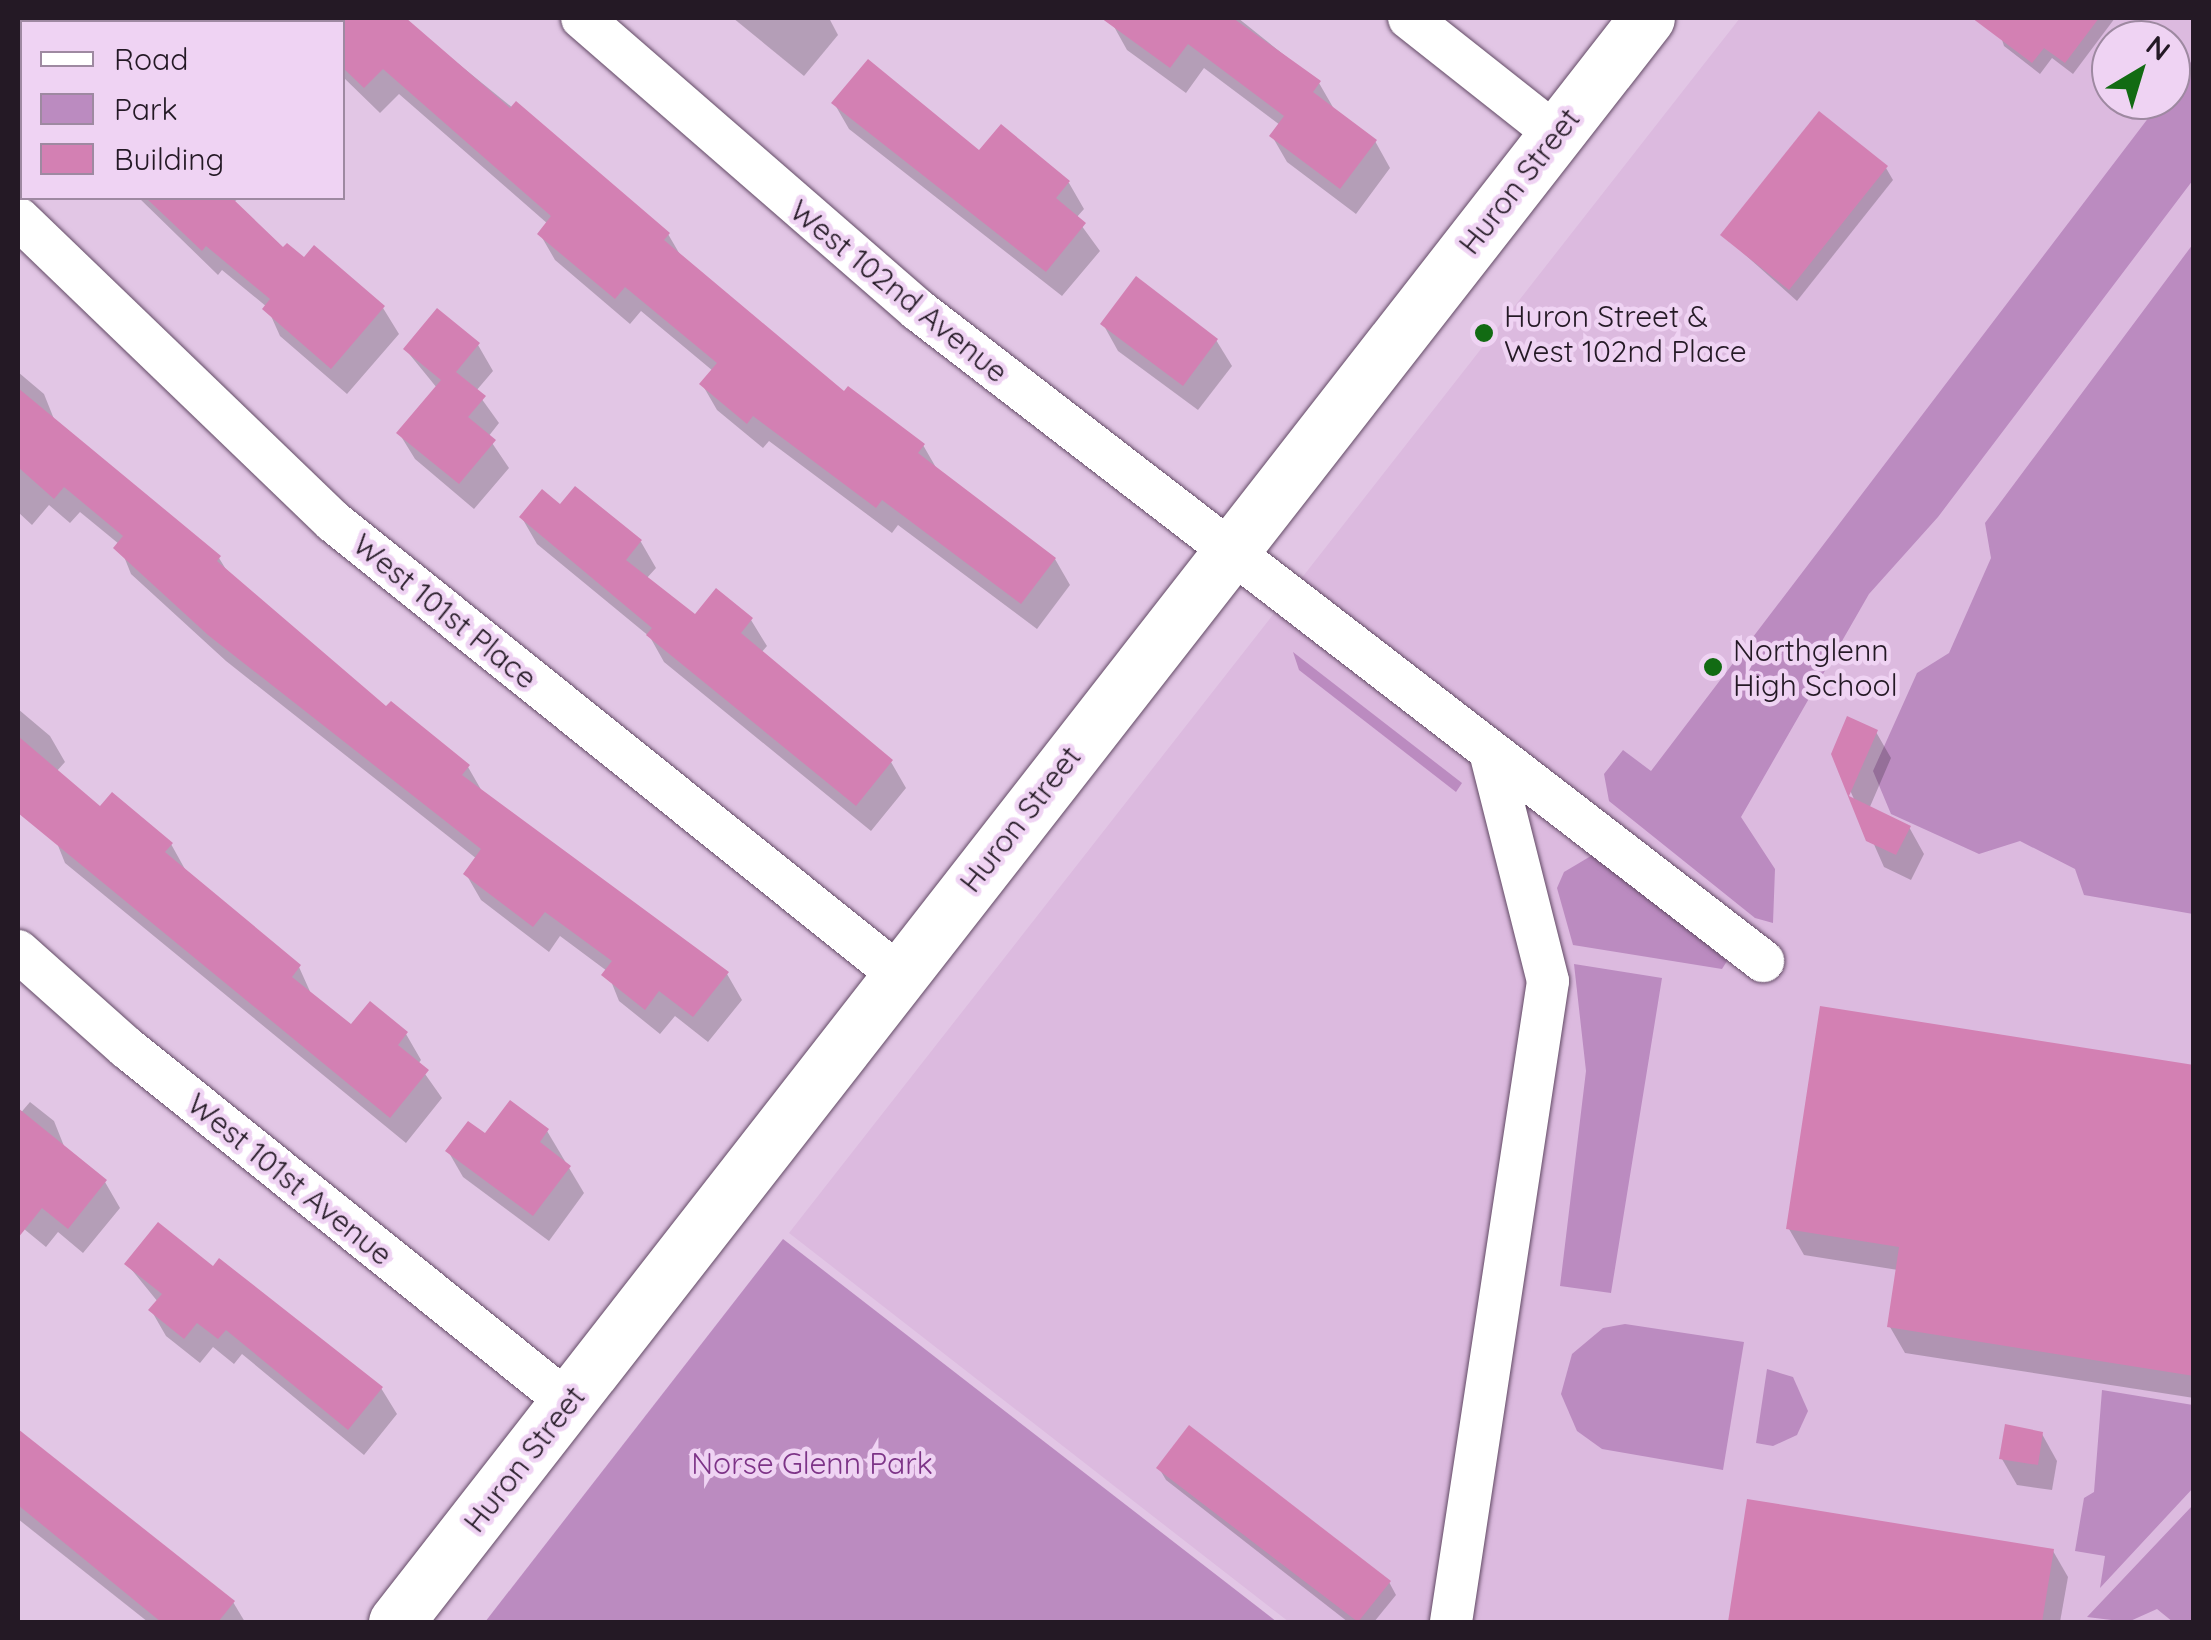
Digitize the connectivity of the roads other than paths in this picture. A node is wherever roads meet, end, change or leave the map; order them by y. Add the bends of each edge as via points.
1 (582, 18) edge
2 (1409, 18) edge
3 (1648, 18) edge
4 (1556, 134) junction
5 (18, 218) edge
6 (1228, 552) junction
7 (1490, 752) junction
8 (18, 951) edge
9 (1763, 961) dead end
10 (899, 975) junction
11 (568, 1402) junction
12 (396, 1622) edge
13 (1450, 1622) edge

1 - 6 street, West 102nd Avenue via 918,310
2 - 4 street
3 - 4 main road, Huron Street
4 - 6 main road, Huron Street
5 - 10 street, West 101st Place via 334,522
6 - 7 street, West 102nd Avenue
6 - 10 main road, Huron Street
7 - 9 street, West 102nd Avenue
7 - 13 street via 1548,982
8 - 11 street, West 101st Avenue via 126,1048
10 - 11 main road, Huron Street
11 - 12 main road, Huron Street

